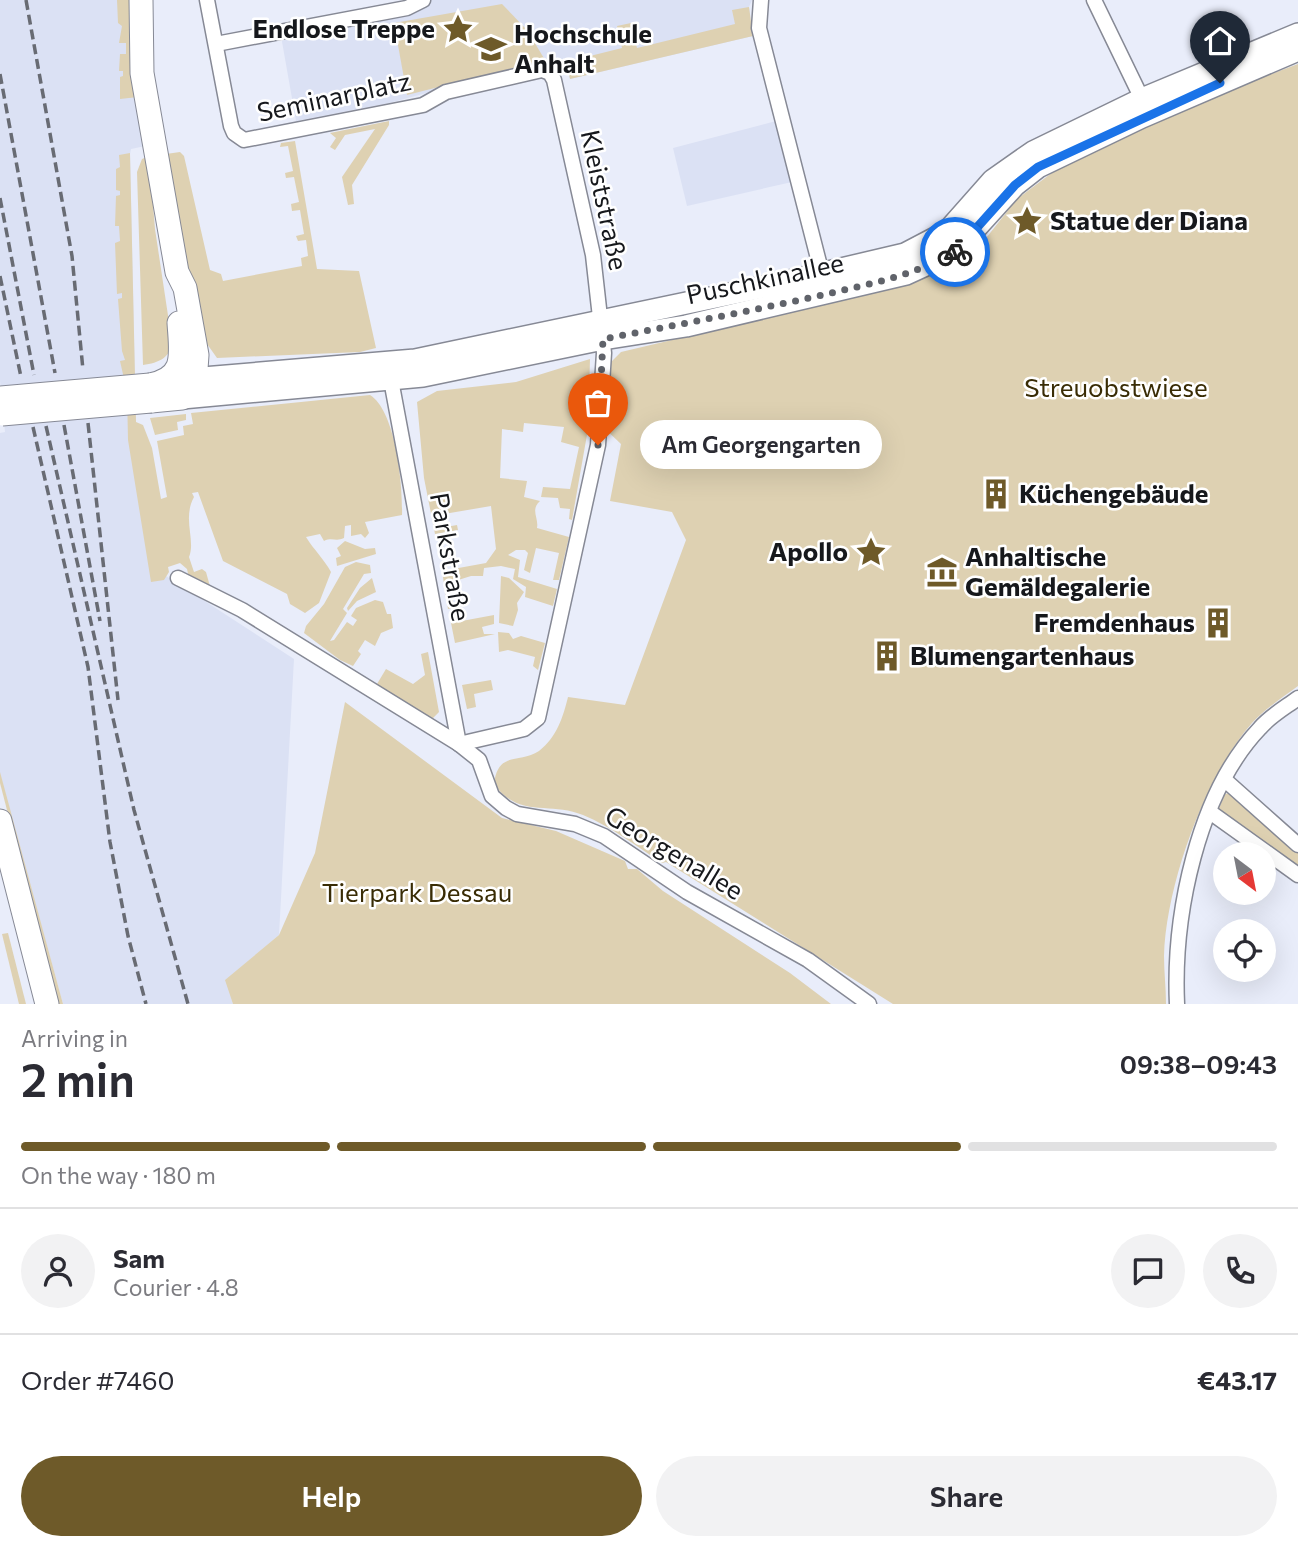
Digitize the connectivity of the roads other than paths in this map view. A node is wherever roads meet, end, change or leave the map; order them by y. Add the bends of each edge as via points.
1 (141, 0) edge
2 (207, 0) edge
3 (423, 0) edge
4 (761, 0) edge
5 (1094, 0) edge
6 (1298, 34) edge
7 (216, 44) junction
8 (1298, 50) edge
9 (550, 73) joint
10 (1142, 99) junction
11 (177, 272) junction
12 (822, 274) junction
13 (602, 331) junction
14 (197, 378) junction
15 (391, 380) junction
16 (155, 390) junction
17 (183, 398) junction
18 (0, 406) edge
19 (178, 578) dead end
20 (1298, 698) edge
21 (459, 744) junction
22 (1225, 780) junction
23 (1210, 812) junction
24 (0, 821) edge
25 (1298, 845) edge
26 (1298, 875) edge
27 (47, 1004) edge
28 (869, 1004) edge
29 (1177, 1004) edge

1 - 11 main road via 139,52
2 - 7 street
3 - 7 street via 407,8
4 - 12 street via 759,28
5 - 10 street
6 - 10 main road, Puschkinallee
7 - 9 street, Seminarplatz via 233,130 249,140 423,105 446,92 542,70
8 - 13 main road, Puschkinallee via 1038,167 1015,185 964,244 929,266 754,310
9 - 13 street, Kleiststraße via 590,239
10 - 12 main road, Puschkinallee via 1016,161 934,240 882,261
11 - 14 main road via 189,306
11 - 16 main road via 181,356 176,371
12 - 13 main road, Puschkinallee
13 - 14 main road, Puschkinallee via 387,364
13 - 15 main road, Puschkinallee
13 - 21 street, Kleiststraße via 599,428 538,718 524,729
14 - 16 main road, Puschkinallee
14 - 17 main road
15 - 17 main road, Puschkinallee
15 - 21 street, Parkstraße
16 - 17 main road, Puschkinallee
16 - 18 main road, Puschkinallee, bridge
19 - 21 street, Georgenallee via 242,610
20 - 22 street via 1261,726 1240,751
21 - 28 street, Georgenallee via 479,760 492,796 506,808 575,824 604,836 687,892 808,960
22 - 23 street
22 - 25 street
23 - 26 street
23 - 29 street via 1187,876 1178,930
24 - 27 main road

